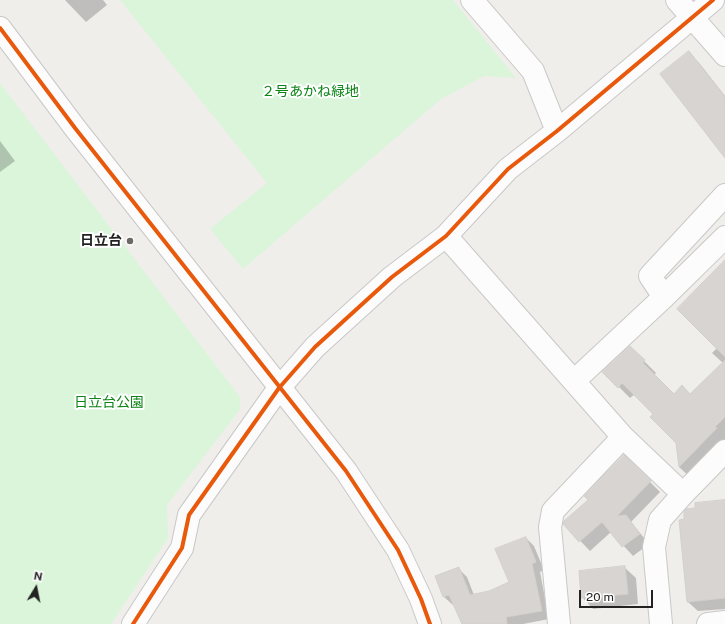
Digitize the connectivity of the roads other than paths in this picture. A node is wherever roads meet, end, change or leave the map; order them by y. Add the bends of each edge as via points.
1 (472, 0) edge
2 (677, 0) edge
3 (713, 0) edge
4 (692, 18) junction
5 (0, 28) edge
6 (725, 55) edge
7 (557, 131) junction
8 (725, 195) edge
9 (446, 236) junction
10 (725, 237) edge
11 (664, 297) junction
12 (574, 381) junction
13 (279, 388) junction
14 (623, 437) junction
15 (725, 451) edge
16 (683, 494) junction
17 (725, 622) edge
18 (133, 624) edge
19 (430, 624) edge
20 (559, 624) edge
21 (661, 624) edge
22 (708, 624) edge

1 - 7 street via 533,71
2 - 4 street
3 - 4 street
4 - 6 street
4 - 7 street
5 - 13 street
7 - 9 street via 508,170
8 - 11 street via 650,276
9 - 12 street
9 - 13 street via 392,277 320,341
10 - 11 street
11 - 12 street
12 - 14 street
13 - 18 street via 189,515 182,548
13 - 19 street via 346,471 398,550
14 - 16 street
14 - 20 street via 553,511 550,527
15 - 16 street
16 - 21 street via 660,520 654,547
17 - 22 street

